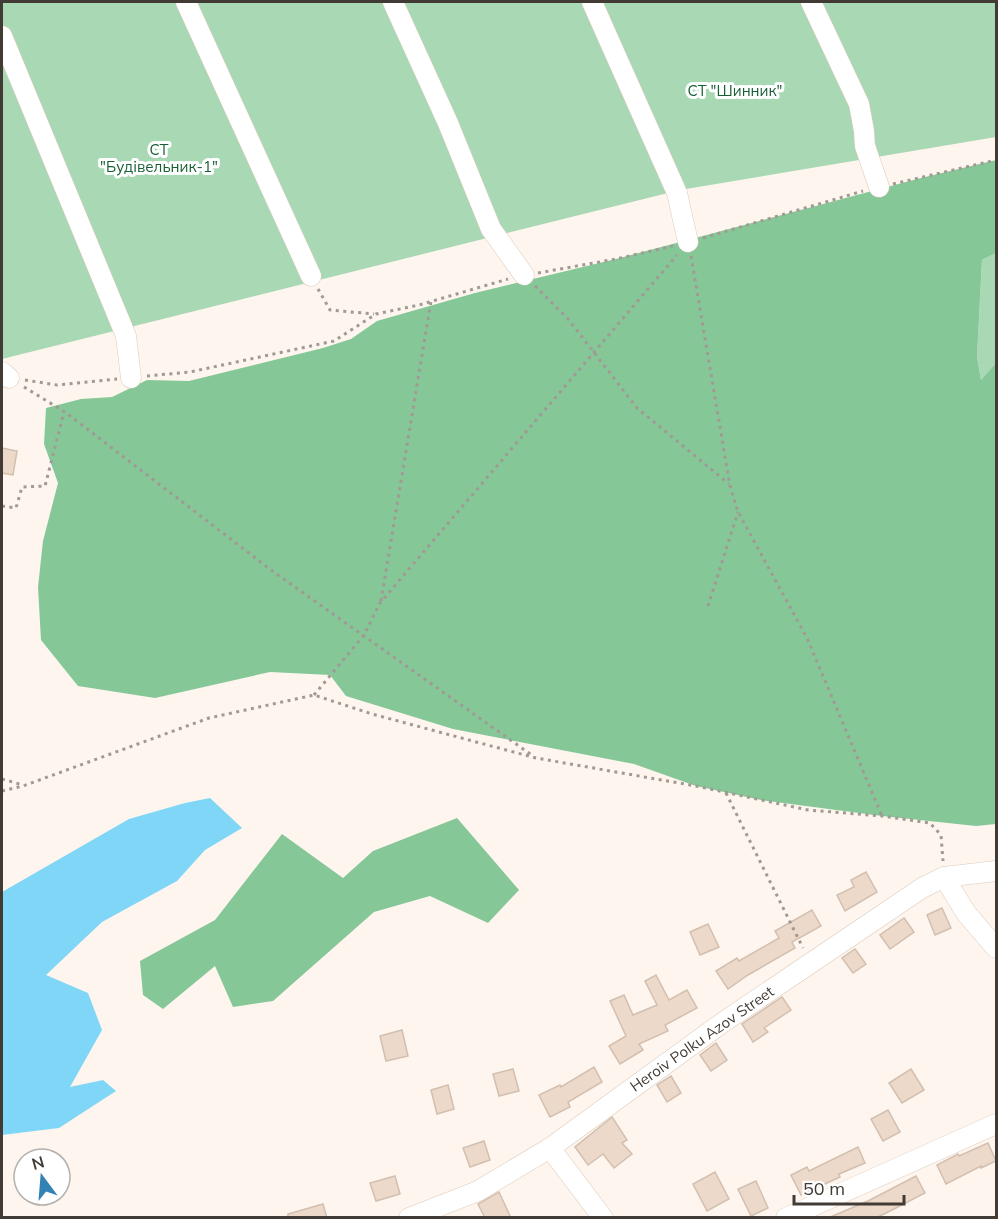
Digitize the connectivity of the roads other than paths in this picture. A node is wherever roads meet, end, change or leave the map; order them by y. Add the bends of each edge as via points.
1 (186, 2) edge
2 (393, 2) edge
3 (592, 2) edge
4 (811, 2) edge
5 (2, 36) edge
6 (879, 187) road end
7 (688, 242) road end
8 (524, 275) road end
9 (311, 276) road end
10 (131, 378) road end
11 (996, 871) edge
12 (944, 877) junction
13 (996, 948) edge
14 (996, 1124) edge
15 (550, 1148) junction
16 (409, 1218) edge
17 (603, 1218) edge
18 (786, 1218) edge

1 - 9 street
2 - 8 street via 491,229
3 - 7 street via 677,193
4 - 6 street via 859,104 865,147
5 - 10 street via 126,336
11 - 12 street, Heroiv Polku Azov Street
12 - 13 street via 966,914
12 - 15 street, Heroiv Polku Azov Street via 722,1023
14 - 18 street
15 - 16 street, Heroiv Polku Azov Street via 478,1191
15 - 17 street

